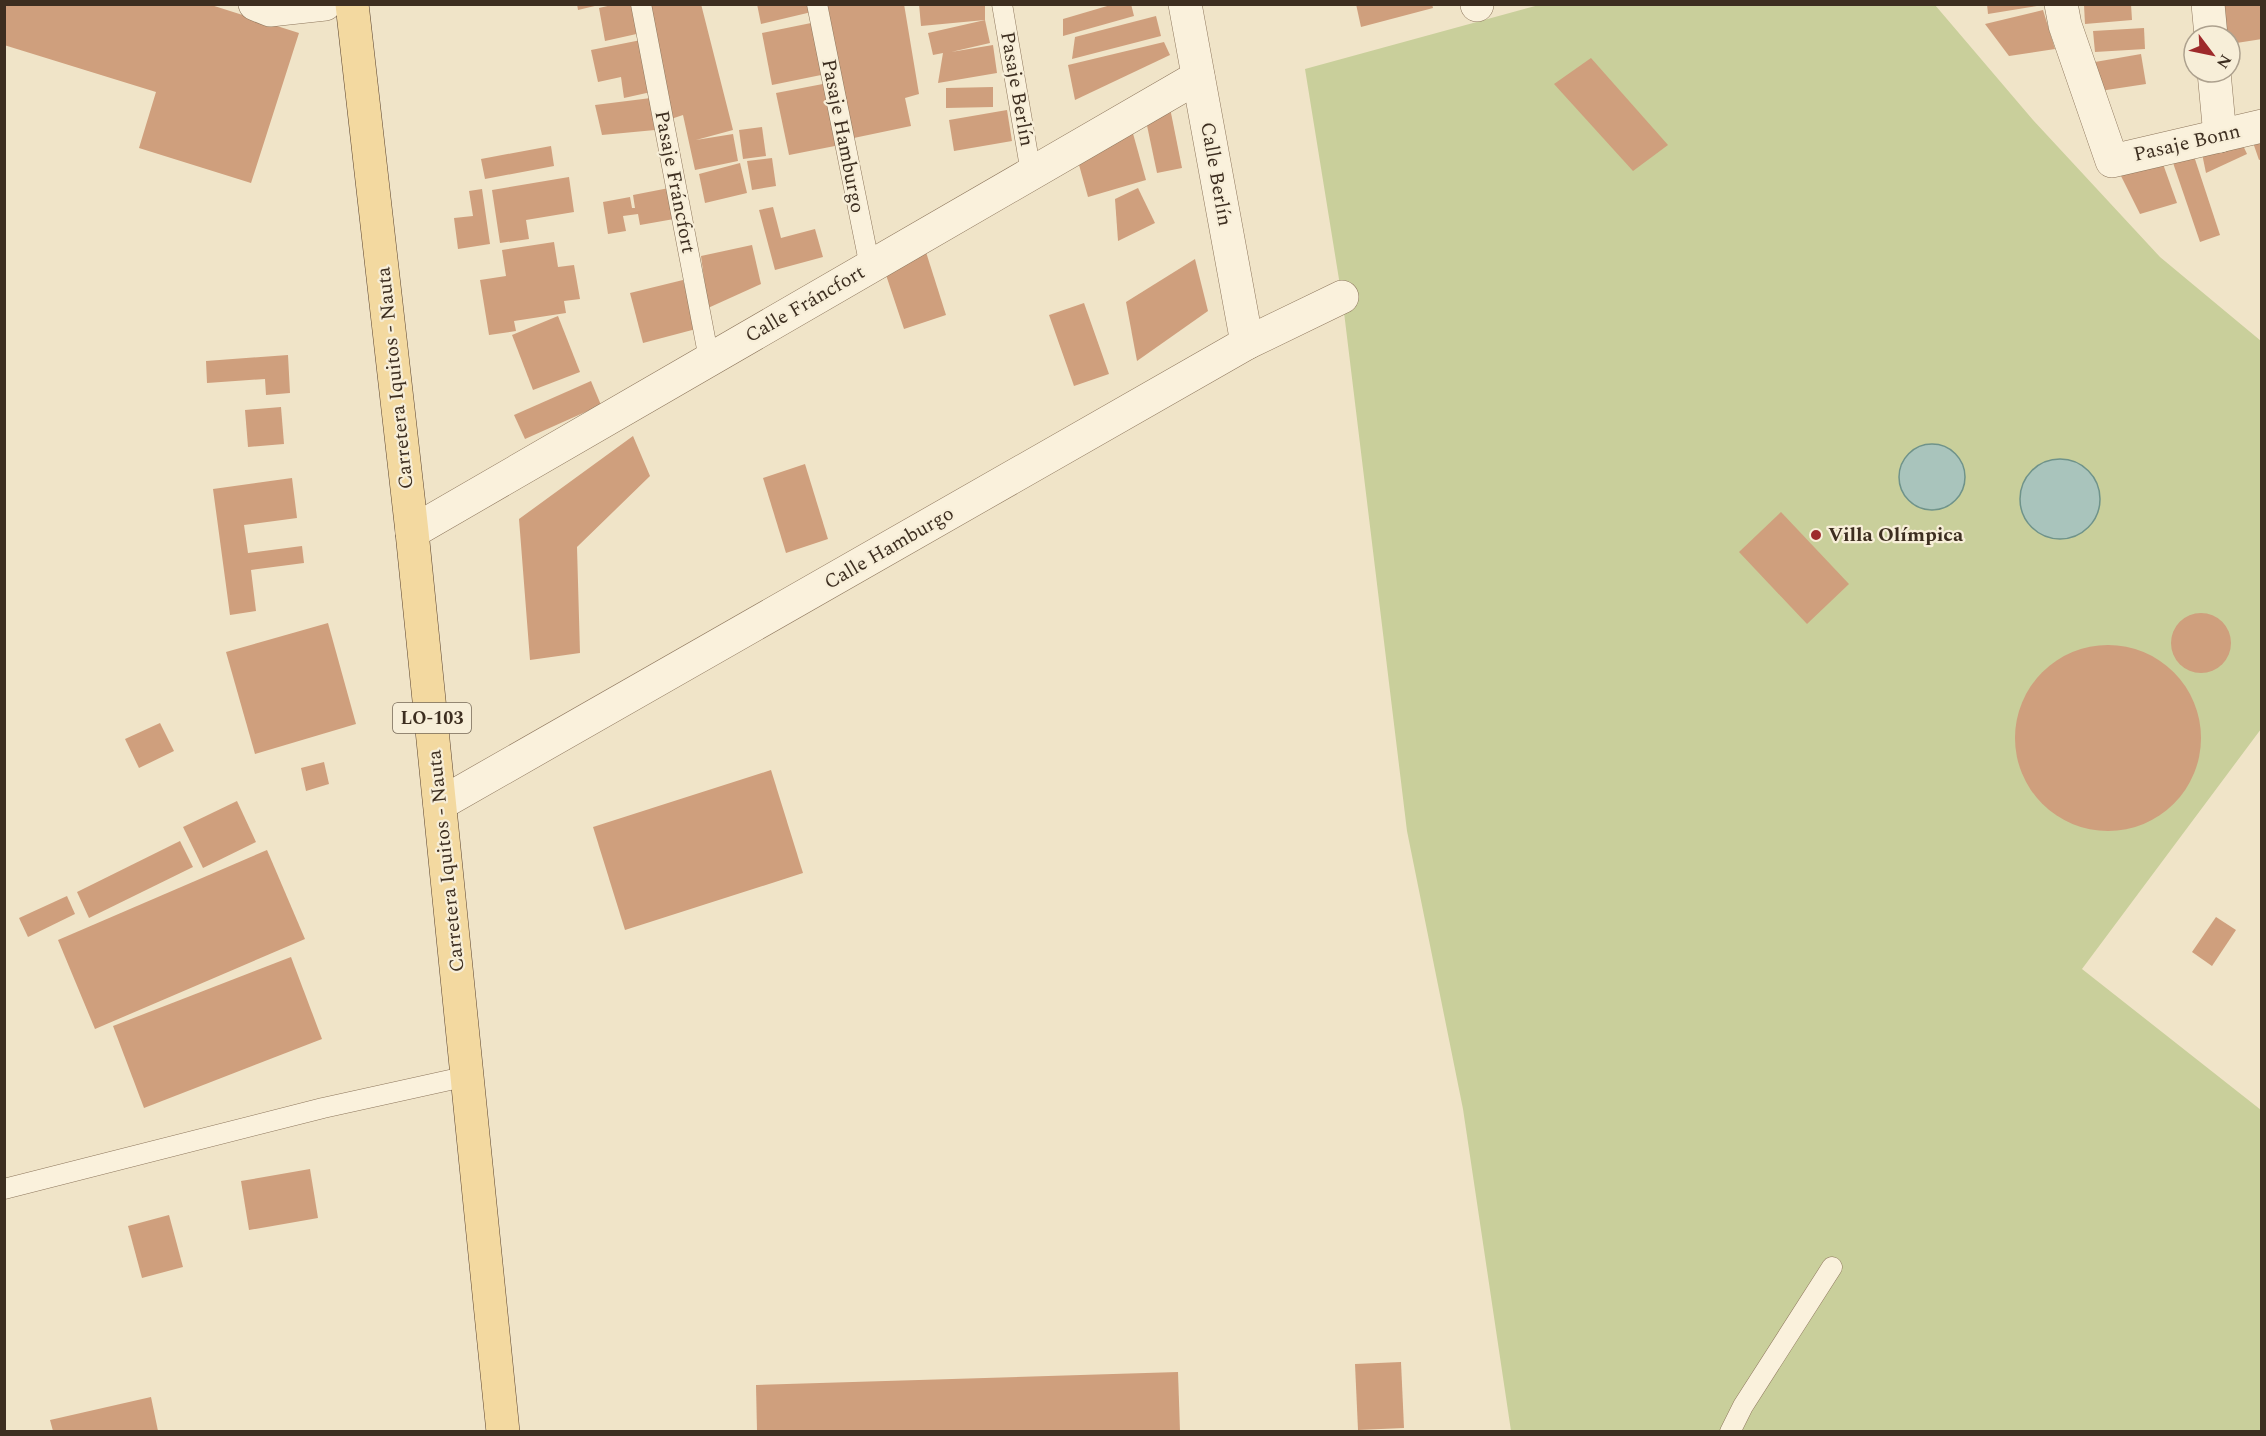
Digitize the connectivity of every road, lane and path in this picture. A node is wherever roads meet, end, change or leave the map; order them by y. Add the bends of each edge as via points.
1 (255, 4) edge
2 (325, 4) edge
3 (352, 4) edge
4 (641, 4) edge
5 (817, 4) edge
6 (1002, 4) edge
7 (1185, 4) edge
8 (2061, 4) edge
9 (2208, 4) edge
10 (2210, 24) edge
11 (1198, 77) junction
12 (2215, 84) edge
13 (2262, 126) edge
14 (2220, 136) junction
15 (1031, 173) junction
16 (870, 267) junction
17 (1342, 297) dead end
18 (1247, 343) junction
19 (709, 359) junction
20 (412, 532) junction
21 (440, 804) junction
22 (468, 1076) junction
23 (4, 1189) edge
24 (1832, 1267) dead end
25 (503, 1431) edge
26 (1730, 1431) edge

1 - 2 street via 270,10
3 - 20 main road, Carretera Iquitos - Nauta / LO-103
4 - 19 lane, Pasaje Fráncfort
5 - 16 lane, Pasaje Hamburgo
6 - 15 lane, Pasaje Berlín
7 - 11 street, Calle Berlín
8 - 14 street, Pasaje Bonn via 2112,161
9 - 10 street
11 - 15 street, Calle Fráncfort
11 - 18 street, Calle Berlín
12 - 14 street
13 - 14 street, Pasaje Bonn
15 - 16 street, Calle Fráncfort
16 - 19 street, Calle Fráncfort
17 - 18 street, Calle Hamburgo
18 - 21 street, Calle Hamburgo
19 - 20 street, Calle Fráncfort
20 - 21 main road, Carretera Iquitos - Nauta / LO-103
21 - 22 main road, Carretera Iquitos - Nauta / LO-103
22 - 23 lane via 323,1108
22 - 25 main road, Carretera Iquitos - Nauta / LO-103
24 - 26 lane

